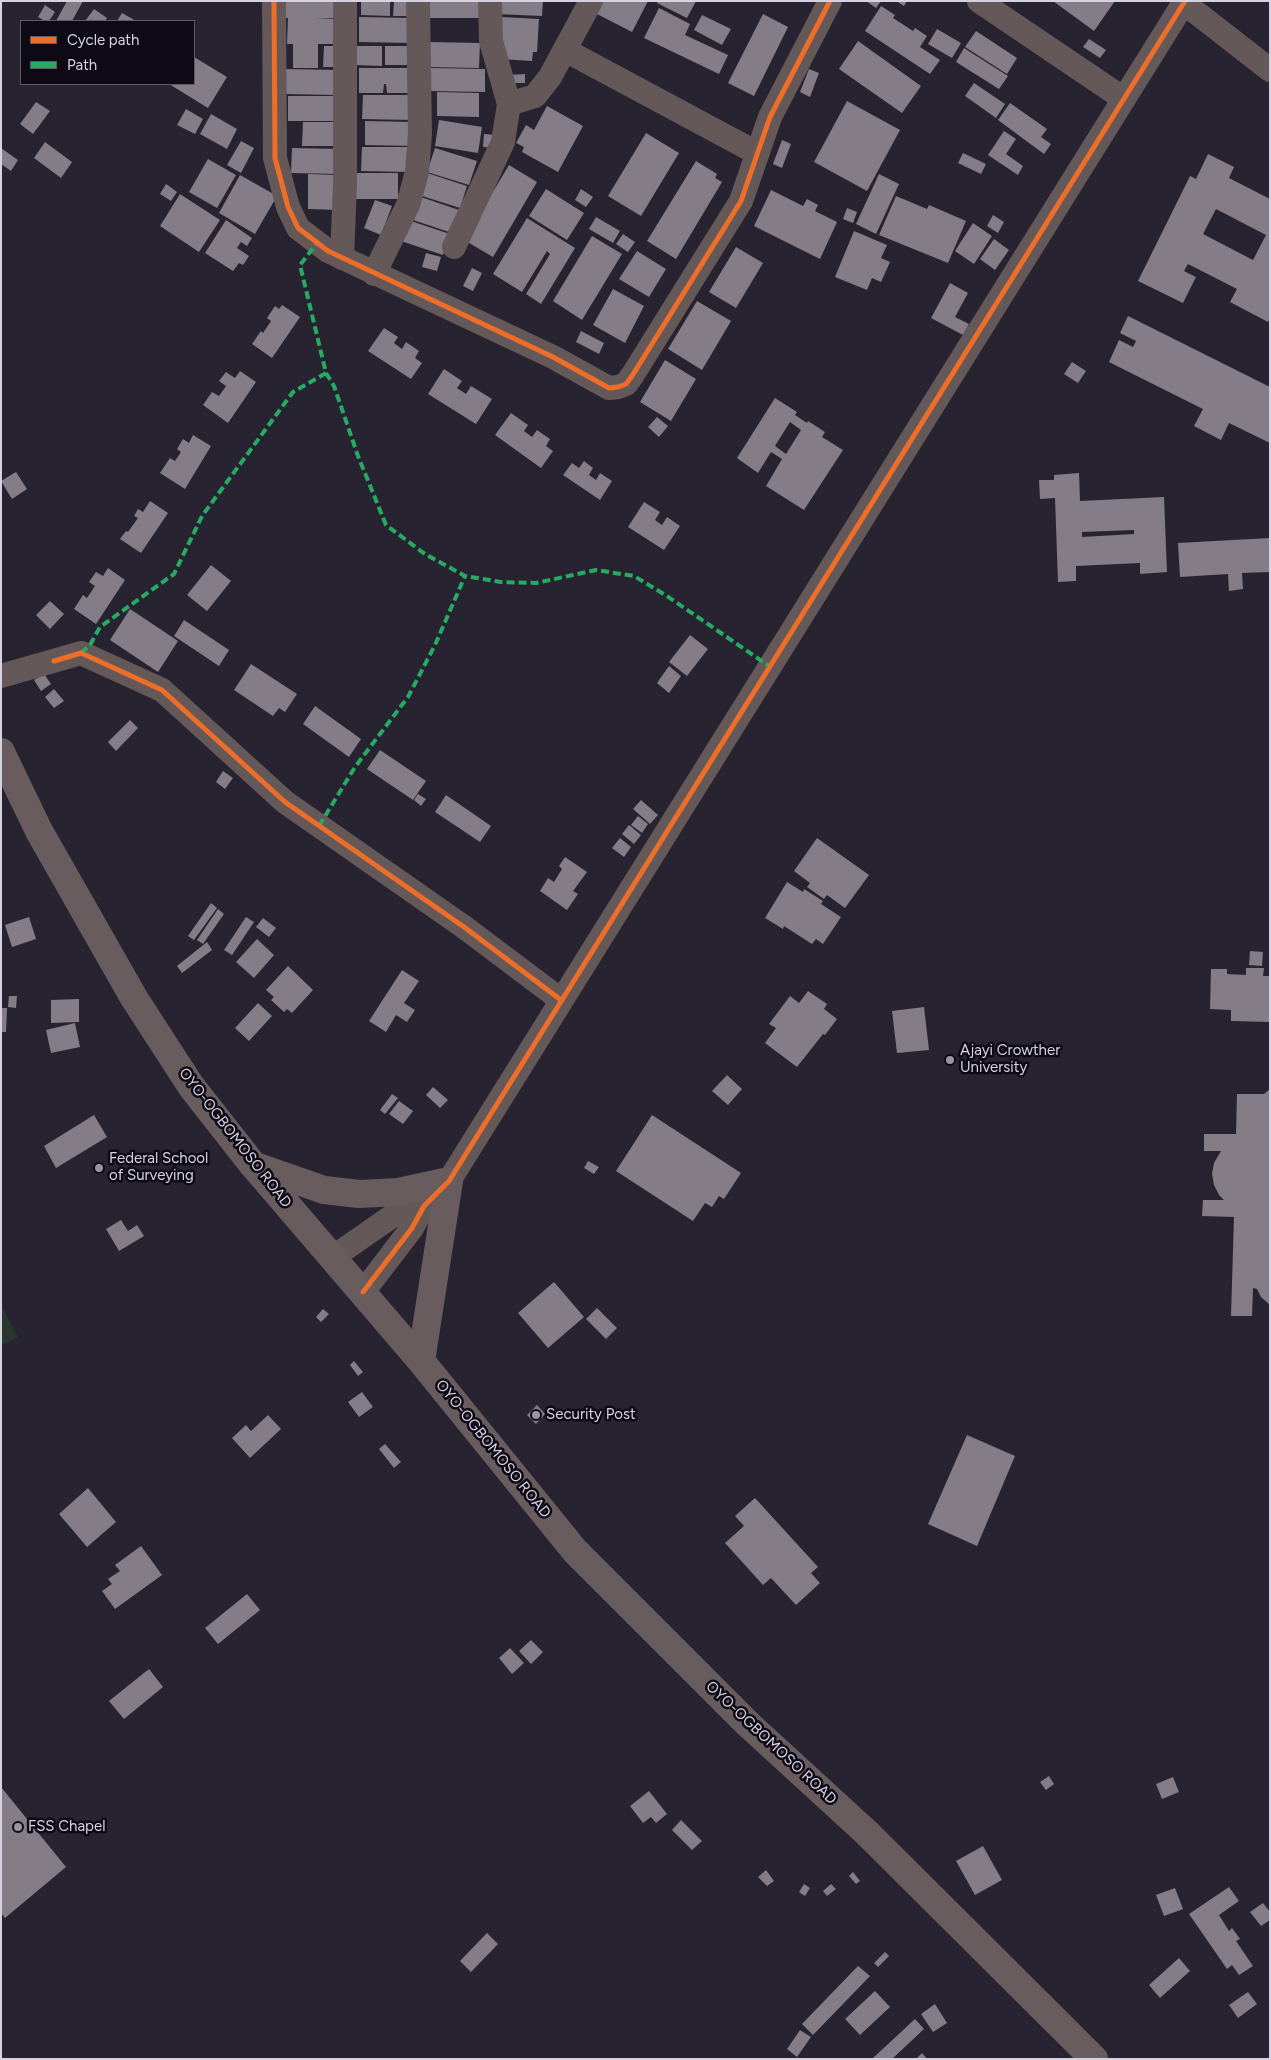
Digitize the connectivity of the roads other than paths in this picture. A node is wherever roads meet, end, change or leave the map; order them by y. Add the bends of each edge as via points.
1 (274, 1) edge
2 (345, 1) edge
3 (418, 1) edge
4 (490, 1) edge
5 (591, 1) edge
6 (830, 1) edge
7 (979, 1) edge
8 (1184, 2) edge
9 (565, 50) junction
10 (1270, 70) edge
11 (1124, 99) junction
12 (508, 104) junction
13 (757, 153) junction
14 (454, 247) dead end
15 (342, 258) junction
16 (374, 274) junction
17 (1, 676) edge
18 (1, 752) edge
19 (562, 1000) junction
20 (253, 1165) junction
21 (449, 1181) junction
22 (424, 1206) junction
23 (332, 1258) junction
24 (363, 1292) junction
25 (421, 1361) junction
26 (1094, 2059) edge

1 - 15 street via 275,158 282,185 298,228
2 - 15 street
3 - 16 street via 420,134 417,172 408,205
4 - 12 street via 491,41
5 - 9 street
6 - 13 street via 770,117
7 - 11 street
8 - 10 street
8 - 11 street
9 - 12 street via 535,96
9 - 13 street
11 - 19 street
12 - 14 street via 503,142
13 - 16 street via 741,201 632,376 626,384 618,387 609,388 553,357
15 - 16 street
17 - 19 street via 80,653 162,690 284,802 464,927
18 - 20 highway, OYO-OGBOMOSO ROAD via 39,831 134,998 191,1086
19 - 21 street
20 - 21 highway via 324,1190 359,1194 398,1192
20 - 23 highway, OYO-OGBOMOSO ROAD
21 - 22 street
21 - 25 highway
22 - 23 street via 398,1212
22 - 24 street via 412,1228
23 - 24 highway, OYO-OGBOMOSO ROAD
24 - 25 highway, OYO-OGBOMOSO ROAD
25 - 26 highway, OYO-OGBOMOSO ROAD via 575,1551 748,1724 867,1833

